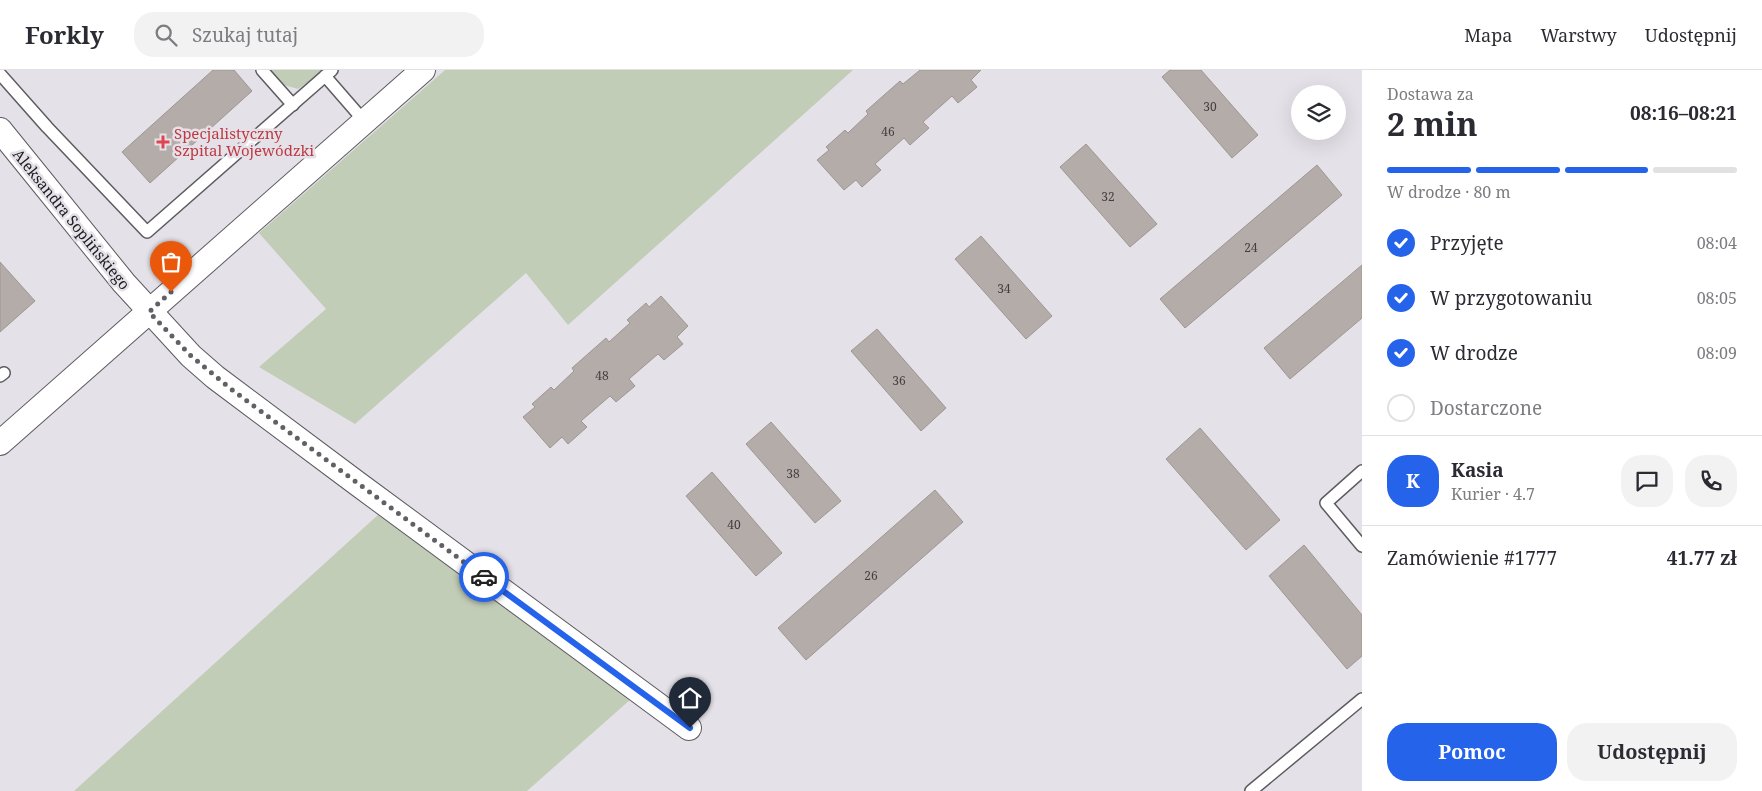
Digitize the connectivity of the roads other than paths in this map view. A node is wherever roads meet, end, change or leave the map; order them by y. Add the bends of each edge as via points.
1 (262, 70) edge
2 (423, 70) edge
3 (329, 73) edge
4 (0, 74) edge
5 (292, 105) junction
6 (365, 122) junction
7 (0, 130) edge
8 (149, 312) junction
9 (0, 443) edge
10 (1362, 471) edge
11 (1362, 546) edge
12 (1362, 699) edge
13 (690, 728) dead end
14 (1251, 791) edge

1 - 5 lane
2 - 6 street
3 - 5 lane
3 - 6 lane
4 - 5 lane via 147,232
6 - 8 street
7 - 8 street, Aleksandra Soplińskiego
8 - 9 street
8 - 13 street, Aleksandra Soplińskiego via 215,377
10 - 11 lane via 1326,503
12 - 14 lane

